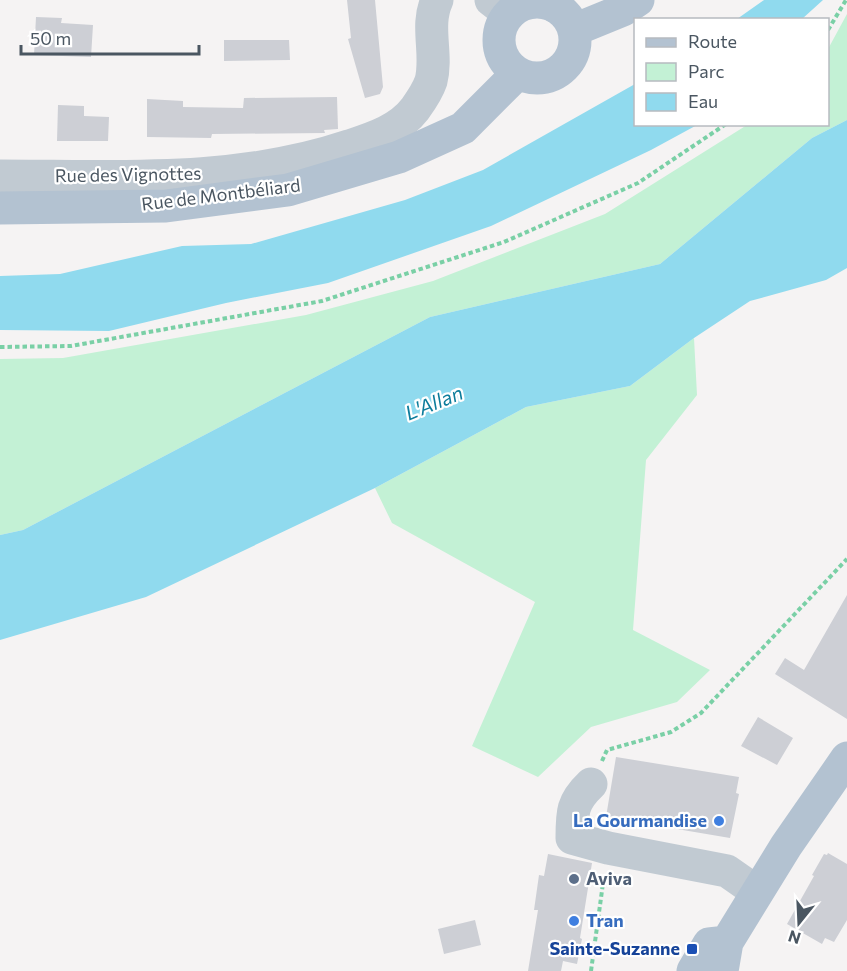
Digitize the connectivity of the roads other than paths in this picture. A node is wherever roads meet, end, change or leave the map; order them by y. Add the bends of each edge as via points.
1 (437, 0) edge
2 (638, 0) edge
3 (500, 7) edge
4 (561, 12) edge
5 (518, 73) junction
6 (0, 176) edge
7 (0, 208) edge
8 (843, 773) edge
9 (591, 784) road end
10 (757, 892) junction
11 (724, 956) edge
12 (693, 971) edge

1 - 6 street, Rue des Vignottes via 431,19 431,82 414,110 386,134 322,155 244,170 177,176
2 - 4 main road via 623,10
3 - 4 main road via 542,2
3 - 5 main road via 501,52
4 - 5 main road via 575,43 565,66 543,78
5 - 7 main road, Rue de Montbéliard via 464,128 399,157 288,190 166,206
8 - 10 main road
9 - 10 street via 578,797 572,814 572,838 727,871
10 - 11 main road
11 - 12 main road via 709,944

